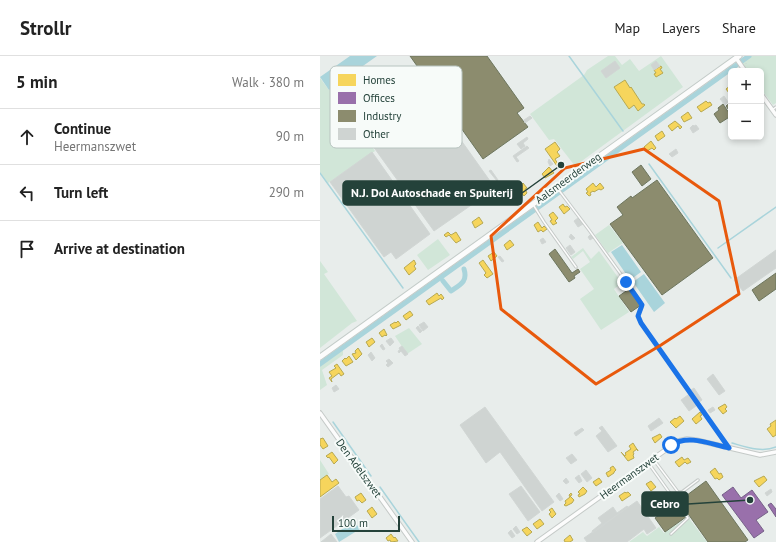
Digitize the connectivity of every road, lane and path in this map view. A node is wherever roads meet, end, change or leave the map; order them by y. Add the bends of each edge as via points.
1 (739, 60) edge
2 (746, 62) dead end
3 (764, 97) edge
4 (774, 109) edge
5 (776, 115) edge
6 (558, 188) junction
7 (534, 206) junction
8 (576, 267) dead end
9 (320, 357) edge
10 (320, 413) edge
11 (729, 448) junction
12 (776, 452) edge
13 (653, 459) junction
14 (648, 462) junction
15 (698, 480) dead end
16 (669, 492) junction
17 (651, 504) dead end
18 (670, 534) dead end
19 (412, 542) edge
20 (537, 542) edge

1 - 2 path
1 - 6 street, Aalsmeerderweg
3 - 4 street
4 - 5 street
6 - 7 street, Aalsmeerderweg
6 - 11 lane via 641,302 642,307 638,316 641,323
7 - 8 lane
7 - 9 street, Aalsmeerderweg
10 - 19 street, Den Adelszwet
11 - 12 street, Heermanszwet via 760,455
11 - 13 street, Heermanszwet via 687,439 678,441
13 - 14 street, Heermanszwet
13 - 15 lane via 678,492 682,492
14 - 16 lane
14 - 20 street, Heermanszwet
16 - 17 lane
16 - 18 lane via 688,518

